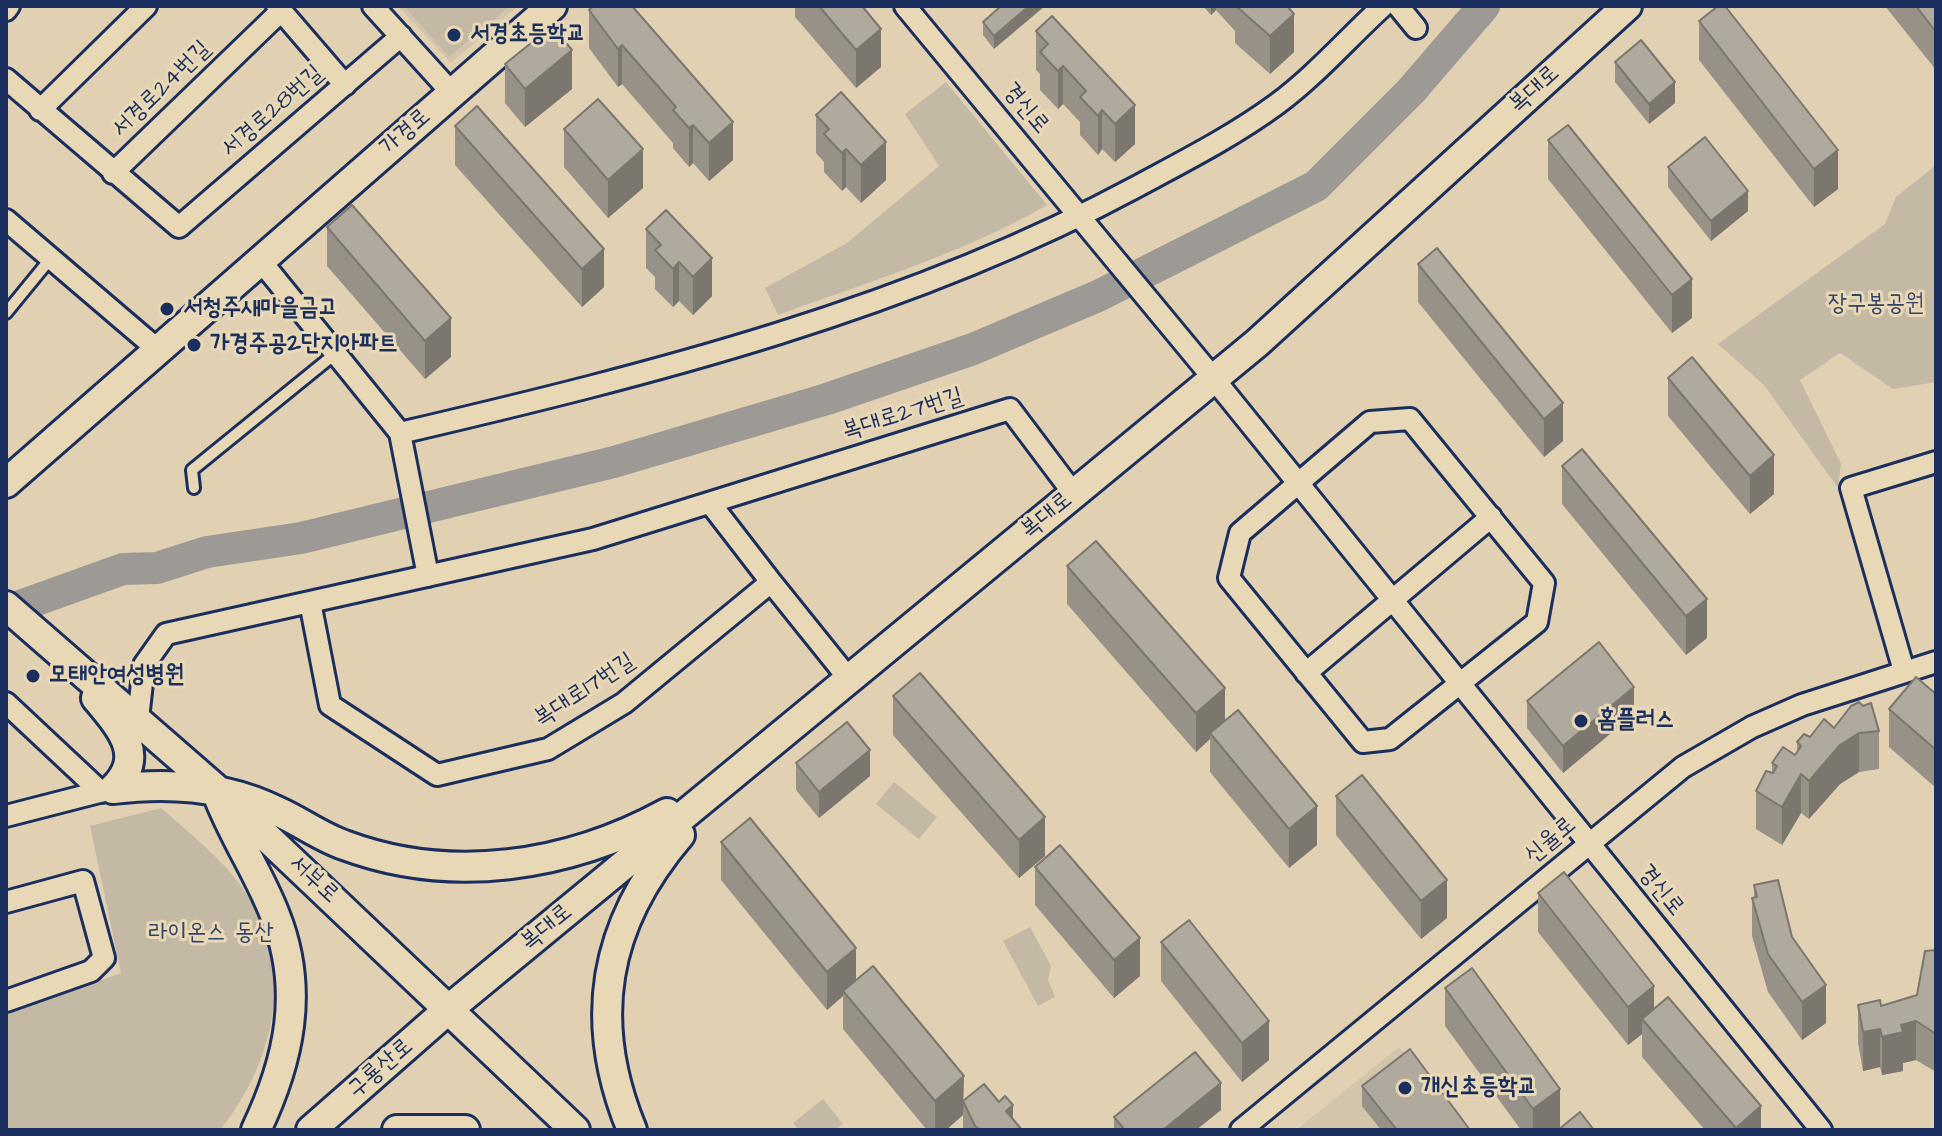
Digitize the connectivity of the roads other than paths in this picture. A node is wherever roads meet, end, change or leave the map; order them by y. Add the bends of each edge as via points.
1 (146, 6) edge
2 (373, 6) edge
3 (552, 6) edge
4 (905, 6) edge
5 (1383, 6) edge
6 (1398, 6) edge
7 (1627, 6) edge
8 (279, 8) edge
9 (1416, 28) dead end
10 (401, 36) junction
11 (6, 79) edge
12 (345, 85) junction
13 (452, 93) junction
14 (40, 110) junction
15 (113, 173) junction
16 (1080, 217) junction
17 (6, 220) edge
18 (51, 258) junction
19 (260, 260) junction
20 (6, 313) edge
21 (157, 349) junction
22 (336, 353) junction
23 (1214, 379) junction
24 (400, 433) junction
25 (1936, 462) edge
26 (6, 483) edge
27 (1298, 483) junction
28 (194, 488) dead end
29 (1074, 494) junction
30 (710, 503) junction
31 (1491, 517) junction
32 (428, 576) junction
33 (771, 582) junction
34 (1392, 600) junction
35 (310, 602) junction
36 (6, 606) edge
37 (1936, 662) edge
38 (67, 663) junction
39 (1904, 671) junction
40 (1306, 673) junction
41 (849, 679) junction
42 (1460, 684) junction
43 (6, 703) edge
44 (138, 719) junction
45 (749, 762) junction
46 (215, 788) junction
47 (107, 790) junction
48 (6, 816) edge
49 (1589, 843) junction
50 (6, 902) edge
51 (6, 1001) edge
52 (450, 1008) junction
53 (256, 1130) edge
54 (311, 1130) edge
55 (397, 1130) edge
56 (465, 1130) edge
57 (575, 1130) edge
58 (632, 1130) edge
59 (1241, 1130) edge
60 (1821, 1130) edge

1 - 14 street
2 - 10 street
3 - 13 street, 가경로
4 - 16 street, 경신로
5 - 16 street via 1279,103 1223,141
6 - 9 street
7 - 23 street, 복대로
8 - 12 street
8 - 15 street, 서경로24번길
10 - 12 street, 서경로28번길
10 - 13 street
11 - 14 street
12 - 15 street, 서경로28번길 via 179,227
13 - 19 street, 가경로
14 - 15 street
16 - 23 street, 경신로
16 - 24 street via 917,286 810,324 537,401
17 - 18 street
18 - 20 lane
18 - 21 street
19 - 21 street, 가경로
19 - 22 street
21 - 26 street, 가경로
22 - 24 street
22 - 28 lane via 192,470
23 - 27 street, 경신로
23 - 29 street, 복대로
24 - 32 street
25 - 39 street via 1851,488
27 - 31 street via 1370,422 1410,419
27 - 34 street, 경신로
27 - 40 street via 1240,533 1229,578
29 - 30 street, 복대로27번길 via 1010,409
29 - 41 street, 복대로
30 - 32 street via 593,539
30 - 33 street
31 - 34 street
31 - 42 street via 1544,583 1537,622
32 - 35 street
33 - 35 street, 복대로17번길 via 624,703 548,749 437,775 330,705
33 - 41 street
34 - 40 street
34 - 42 street, 경신로
35 - 44 street via 166,634 144,665
36 - 38 street, 서부로
37 - 39 street, 신율로
38 - 44 street, 서부로
38 - 47 street via 116,722 128,745 131,763 126,776
39 - 49 street, 신율로 via 1752,727 1683,767
40 - 42 street via 1363,742 1390,739
41 - 45 street, 복대로
42 - 49 street, 경신로
43 - 47 street
44 - 46 street, 서부로
45 - 46 street via 632,832 578,850 484,868 377,856
45 - 52 street, 복대로
45 - 58 street via 656,863 623,926 606,995 607,1030 612,1071
46 - 47 street via 152,784
46 - 52 street, 서부로
46 - 53 street via 232,835 276,916 290,989 284,1062
47 - 48 street
49 - 59 street, 신율로
49 - 60 street, 경신로
50 - 51 street via 83,881 104,958 91,971
52 - 54 street, 구룡산로
52 - 57 street, 서부로
55 - 56 street

